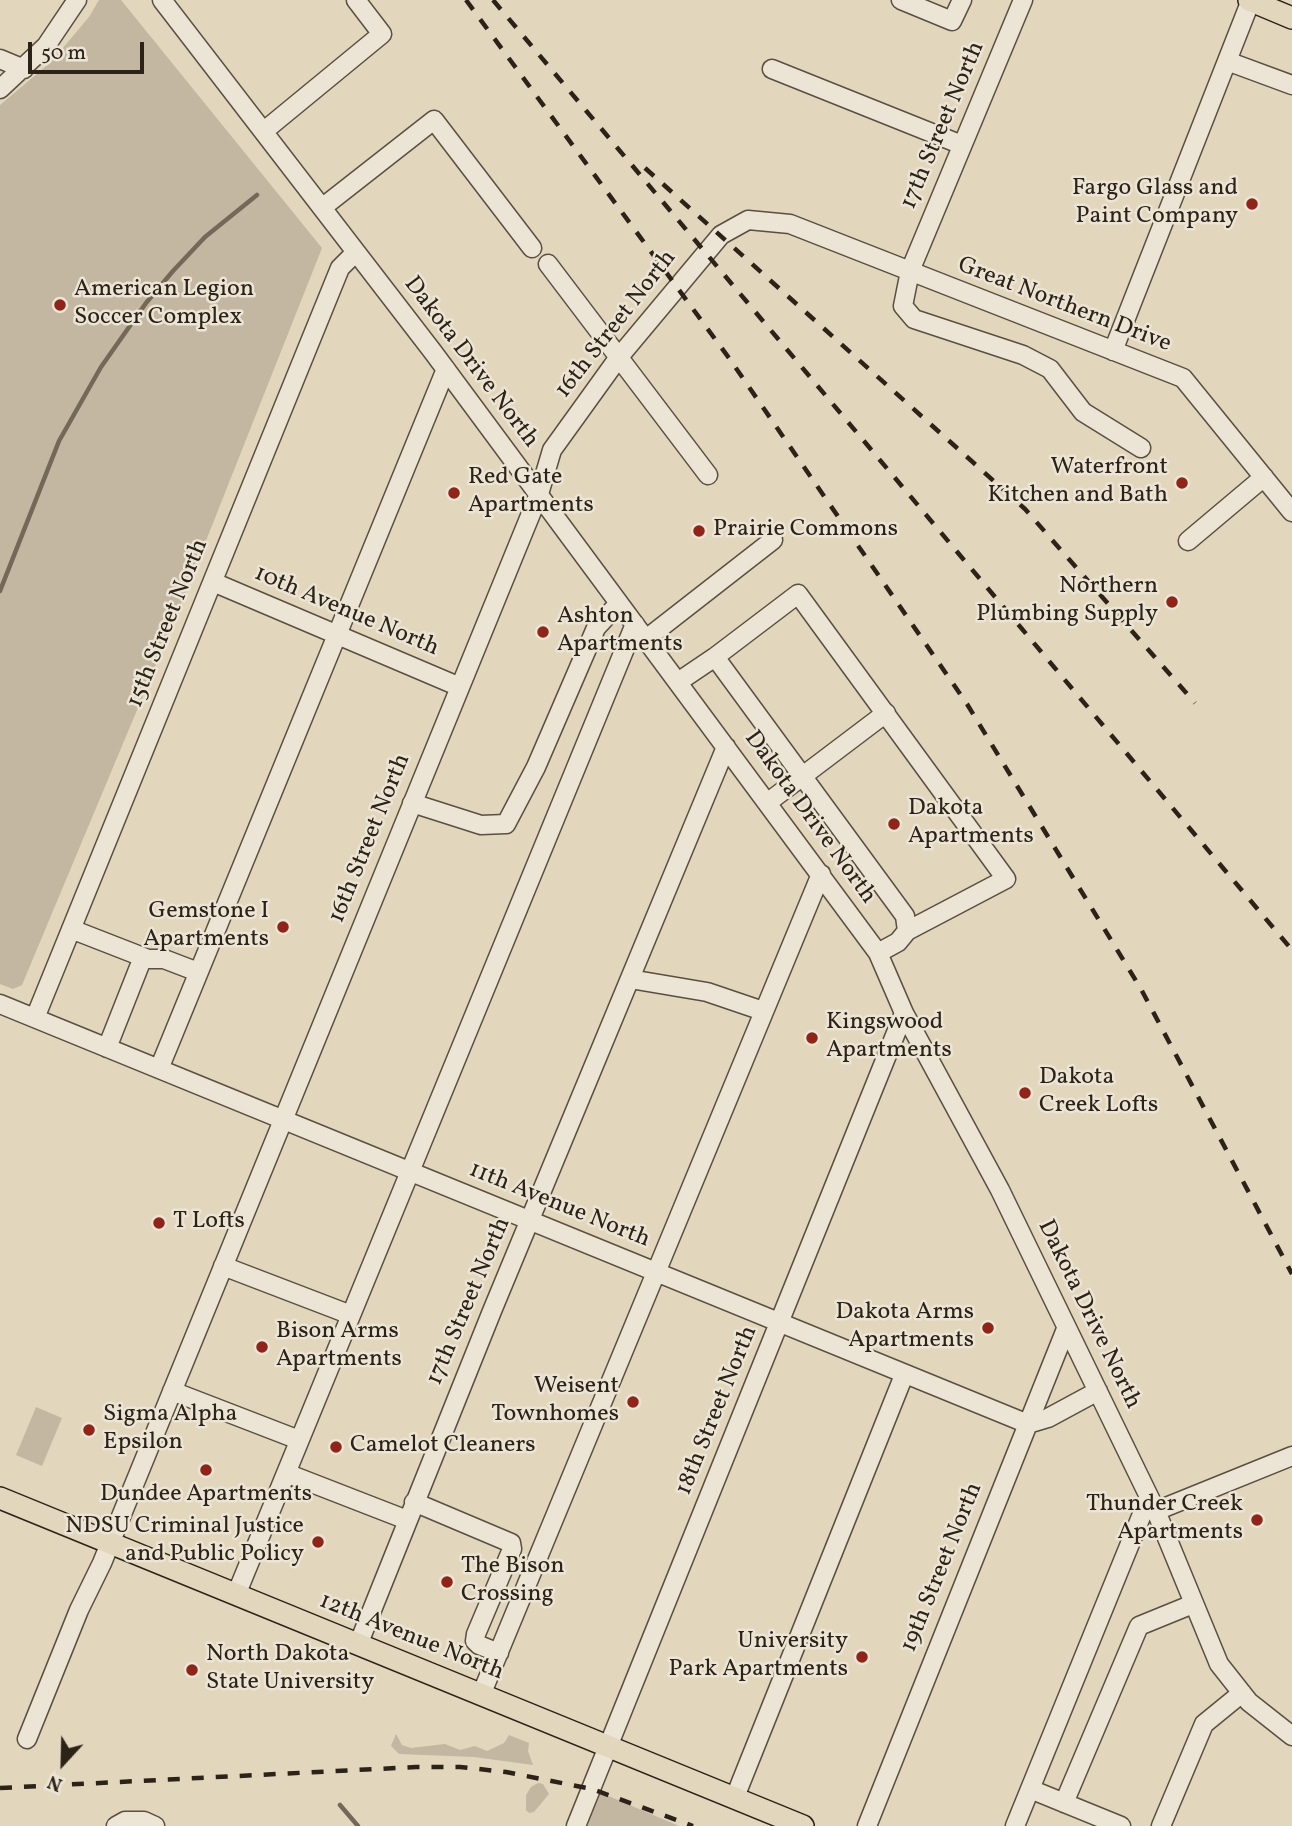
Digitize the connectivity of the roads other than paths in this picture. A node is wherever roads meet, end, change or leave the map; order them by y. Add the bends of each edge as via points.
1 (77, 0) edge
2 (162, 0) edge
3 (356, 0) edge
4 (901, 0) edge
5 (962, 0) edge
6 (1023, 0) edge
7 (1250, 0) edge
8 (1292, 18) edge
9 (0, 59) edge
10 (1227, 61) junction
11 (23, 69) junction
12 (772, 69) dead end
13 (1292, 85) edge
14 (0, 89) edge
15 (264, 131) junction
16 (962, 145) junction
17 (323, 207) junction
18 (766, 219) joint
19 (532, 248) dead end
20 (355, 253) junction
21 (548, 264) dead end
22 (910, 271) junction
23 (1113, 351) junction
24 (619, 358) junction
25 (446, 369) junction
26 (1141, 447) dead end
27 (708, 475) dead end
28 (1264, 477) junction
29 (539, 494) junction
30 (1292, 512) edge
31 (773, 540) dead end
32 (1188, 541) dead end
33 (213, 582) junction
34 (619, 603) junction
35 (635, 624) junction
36 (337, 635) junction
37 (646, 639) junction
38 (715, 657) junction
39 (678, 682) junction
40 (460, 687) junction
41 (886, 713) junction
42 (726, 747) junction
43 (802, 776) junction
44 (412, 803) junction
45 (767, 803) junction
46 (821, 874) junction
47 (71, 929) junction
48 (907, 931) junction
49 (878, 953) junction
50 (143, 957) junction
51 (198, 972) junction
52 (630, 979) junction
53 (0, 1004) edge
54 (763, 1012) junction
55 (904, 1013) junction
56 (35, 1018) junction
57 (107, 1048) junction
58 (159, 1069) junction
59 (283, 1120) junction
60 (409, 1172) junction
61 (530, 1222) junction
62 (223, 1266) junction
63 (655, 1272) junction
64 (351, 1315) junction
65 (781, 1323) junction
66 (1066, 1329) junction
67 (904, 1375) junction
68 (172, 1391) junction
69 (1098, 1391) junction
70 (1028, 1424) junction
71 (299, 1440) junction
72 (1292, 1456) edge
73 (286, 1473) junction
74 (0, 1498) edge
75 (414, 1502) junction
76 (1153, 1504) junction
77 (407, 1520) junction
78 (110, 1543) junction
79 (236, 1595) junction
80 (1192, 1604) junction
81 (358, 1645) junction
82 (499, 1653) junction
83 (1242, 1692) junction
84 (481, 1695) junction
85 (1292, 1736) edge
86 (27, 1739) dead end
87 (608, 1747) junction
88 (1030, 1789) junction
89 (735, 1797) junction
90 (1065, 1803) junction
91 (116, 1826) edge
92 (155, 1826) edge
93 (576, 1826) edge
94 (803, 1826) edge
95 (867, 1826) edge
96 (1015, 1826) edge
97 (1121, 1826) edge
98 (1161, 1826) edge

1 - 11 street via 65,22
2 - 15 street, Dakota Drive North
3 - 15 street via 382,34
4 - 5 street via 952,21
6 - 16 street, 17th Street North
7 - 8 main road
7 - 10 street
9 - 11 street
10 - 13 street
10 - 23 street
11 - 14 street
12 - 16 street
15 - 17 street, Dakota Drive North
16 - 22 street, 17th Street North
17 - 19 street via 435,120
17 - 20 street, Dakota Drive North
18 - 22 street, Great Northern Drive
18 - 24 street, 16th Street North via 748,220 721,235
20 - 25 street, Dakota Drive North
20 - 33 street, 15th Street North via 340,268
21 - 24 street
22 - 23 street, Great Northern Drive
22 - 26 street, 17th Street North via 903,306 914,319 1023,355 1050,369 1083,412
23 - 28 street, Great Northern Drive via 1183,378
24 - 27 street
24 - 29 street, 16th Street North via 552,450
25 - 29 street, Dakota Drive North
25 - 36 street
28 - 30 street, Great Northern Drive
28 - 32 street
29 - 34 street, Dakota Drive North
29 - 40 street, 16th Street North
31 - 37 street
33 - 36 street, 10th Avenue North
33 - 47 street, 15th Street North
34 - 35 street, Dakota Drive North
34 - 44 street via 596,628 506,824 481,825
35 - 37 street, Dakota Drive North
35 - 60 street
36 - 40 street, 10th Avenue North
36 - 51 street
37 - 39 street, Dakota Drive North
38 - 39 street
38 - 41 street via 798,594
38 - 43 street
39 - 42 street, Dakota Drive North
40 - 44 street, 16th Street North
41 - 43 street
41 - 48 street via 1006,879
42 - 45 street, Dakota Drive North
42 - 52 street, 17th Street North
43 - 45 street
43 - 48 street via 905,916
44 - 59 street, 16th Street North
45 - 46 street, Dakota Drive North
46 - 49 street, Dakota Drive North
46 - 54 street
47 - 50 street
47 - 56 street, 15th Street North
48 - 49 street
49 - 55 street, Dakota Drive North
50 - 51 street
50 - 57 street
51 - 58 street
52 - 54 street via 707,992
52 - 61 street, 17th Street North
53 - 56 street, 11th Avenue North
54 - 63 street
55 - 65 street, 18th Street North
55 - 66 street, Dakota Drive North via 991,1172
56 - 57 street, 11th Avenue North
57 - 58 street, 11th Avenue North
58 - 59 street, 11th Avenue North
59 - 60 street, 11th Avenue North
59 - 62 street, 16th Street North
60 - 61 street, 11th Avenue North
60 - 64 street
61 - 63 street, 11th Avenue North
61 - 75 street, 17th Street North
62 - 64 street
62 - 68 street, 16th Street North
63 - 65 street, 11th Avenue North
63 - 82 street
64 - 71 street
65 - 67 street, 11th Avenue North
65 - 87 street, 18th Street North
66 - 69 street, Dakota Drive North
66 - 70 street, 19th Street North
67 - 70 street, 11th Avenue North
67 - 89 street
68 - 71 street
68 - 78 street, 16th Street North
69 - 70 street
69 - 76 street, Dakota Drive North
70 - 95 street, 19th Street North
71 - 73 street
72 - 76 street
73 - 77 street
73 - 79 street
74 - 78 main road, 12th Avenue North
75 - 77 street, 17th Street North
75 - 82 street via 511,1543 475,1641
76 - 80 street, Dakota Drive North
76 - 88 street
77 - 81 street, 17th Street North
78 - 79 main road, 12th Avenue North
78 - 86 street, 16th Street North
79 - 81 main road, 12th Avenue North
80 - 83 street, Dakota Drive North via 1219,1664
80 - 90 street via 1139,1626
81 - 84 main road, 12th Avenue North
82 - 84 street
83 - 85 street, Dakota Drive North
83 - 98 street via 1204,1724
84 - 87 main road, 12th Avenue North
87 - 89 main road, 12th Avenue North
87 - 93 street, 18th Street North
88 - 90 street
88 - 96 street
89 - 94 main road, 12th Avenue North
90 - 97 street
91 - 92 street via 125,1821

